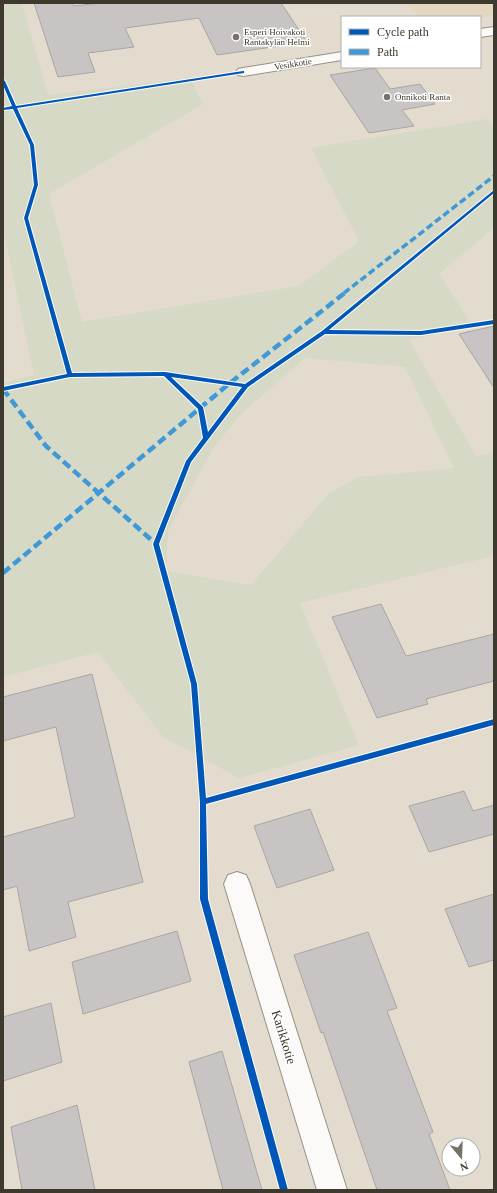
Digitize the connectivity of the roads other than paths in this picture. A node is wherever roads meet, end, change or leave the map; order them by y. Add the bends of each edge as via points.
1 (494, 31) edge
2 (481, 33) edge
3 (341, 56) edge
4 (244, 72) dead end
5 (236, 884) dead end
6 (332, 1190) edge

1 - 2 street
3 - 4 street, Vesikkotie
5 - 6 street, Karikkotie

